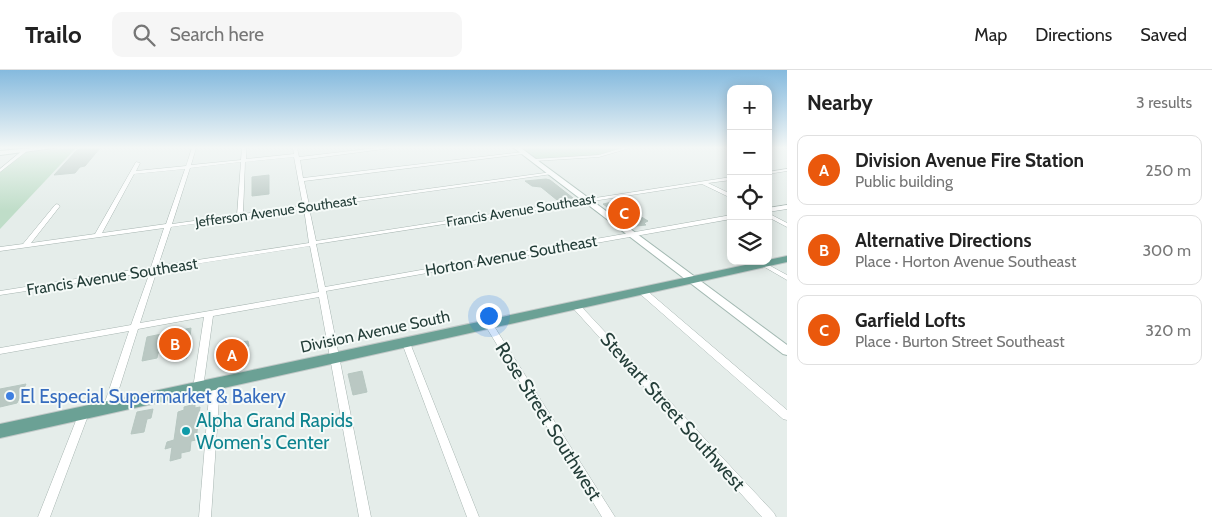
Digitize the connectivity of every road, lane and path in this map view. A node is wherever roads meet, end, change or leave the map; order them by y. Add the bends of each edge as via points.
1 (135, 169) edge
2 (166, 169) edge
3 (188, 169) edge
4 (243, 169) edge
5 (298, 169) edge
6 (382, 169) edge
7 (546, 169) edge
8 (787, 170) edge
9 (772, 172) edge
10 (133, 173) junction
11 (552, 173) junction
12 (727, 179) edge
13 (300, 180) junction
14 (704, 182) junction
15 (727, 194) edge
16 (588, 200) junction
17 (58, 206) dead end
18 (787, 207) edge
19 (305, 208) junction
20 (772, 209) edge
21 (240, 216) junction
22 (772, 217) edge
23 (727, 218) edge
24 (787, 225) edge
25 (168, 226) junction
26 (633, 233) junction
27 (96, 236) junction
28 (312, 244) junction
29 (25, 246) junction
30 (0, 249) edge
31 (787, 259) edge
32 (772, 262) edge
33 (758, 265) edge
34 (765, 265) edge
35 (154, 269) junction
36 (787, 278) edge
37 (691, 280) junction
38 (642, 291) junction
39 (321, 292) junction
40 (0, 293) edge
41 (575, 305) junction
42 (209, 314) junction
43 (489, 324) junction
44 (135, 328) junction
45 (406, 343) junction
46 (0, 351) edge
47 (787, 351) edge
48 (334, 358) junction
49 (215, 384) junction
50 (198, 388) junction
51 (108, 408) junction
52 (84, 413) junction
53 (787, 416) edge
54 (0, 431) edge
55 (44, 517) edge
56 (205, 517) edge
57 (365, 517) edge
58 (473, 517) edge
59 (609, 517) edge
60 (770, 517) edge

1 - 10 street
2 - 10 street
3 - 25 street
4 - 21 street
5 - 13 street
6 - 13 street
7 - 11 main road
8 - 9 street
10 - 27 street
11 - 16 main road
11 - 19 street, Jefferson Avenue Southeast
12 - 14 street, Francis Avenue Southeast
13 - 19 street
14 - 15 street
14 - 16 street, Francis Avenue Southeast
16 - 26 main road
16 - 28 street, Francis Avenue Southeast
17 - 29 street
18 - 20 street
19 - 21 street, Jefferson Avenue Southeast
19 - 28 street
21 - 25 street, Jefferson Avenue Southeast
22 - 24 street
23 - 26 street, Horton Avenue Southeast
25 - 27 street, Jefferson Avenue Southeast
25 - 35 street
26 - 37 main road
26 - 39 street, Horton Avenue Southeast
27 - 29 street, Jefferson Avenue Southeast
28 - 35 street, Francis Avenue Southeast
28 - 39 street
29 - 30 street, Jefferson Avenue Southeast
31 - 32 main road, Division Avenue South
33 - 37 main road, Division Avenue South
34 - 36 street
35 - 40 street, Francis Avenue Southeast
35 - 44 street
37 - 38 main road, Division Avenue South
37 - 47 main road
38 - 41 main road, Division Avenue South
38 - 53 street
39 - 42 street, Horton Avenue Southeast
39 - 48 street
41 - 43 main road, Division Avenue South
41 - 60 street, Stewart Street Southwest
42 - 44 street, Horton Avenue Southeast
42 - 50 street
43 - 45 main road, Division Avenue South
43 - 59 street, Rose Street Southwest
44 - 46 street, Horton Avenue Southeast
44 - 51 street
45 - 48 main road, Division Avenue South
45 - 58 street
48 - 49 main road, Division Avenue South
48 - 57 street
49 - 50 main road, Division Avenue South
49 - 56 street
50 - 51 main road, Division Avenue South
51 - 52 main road, Division Avenue South
52 - 54 main road, Division Avenue South
52 - 55 street

